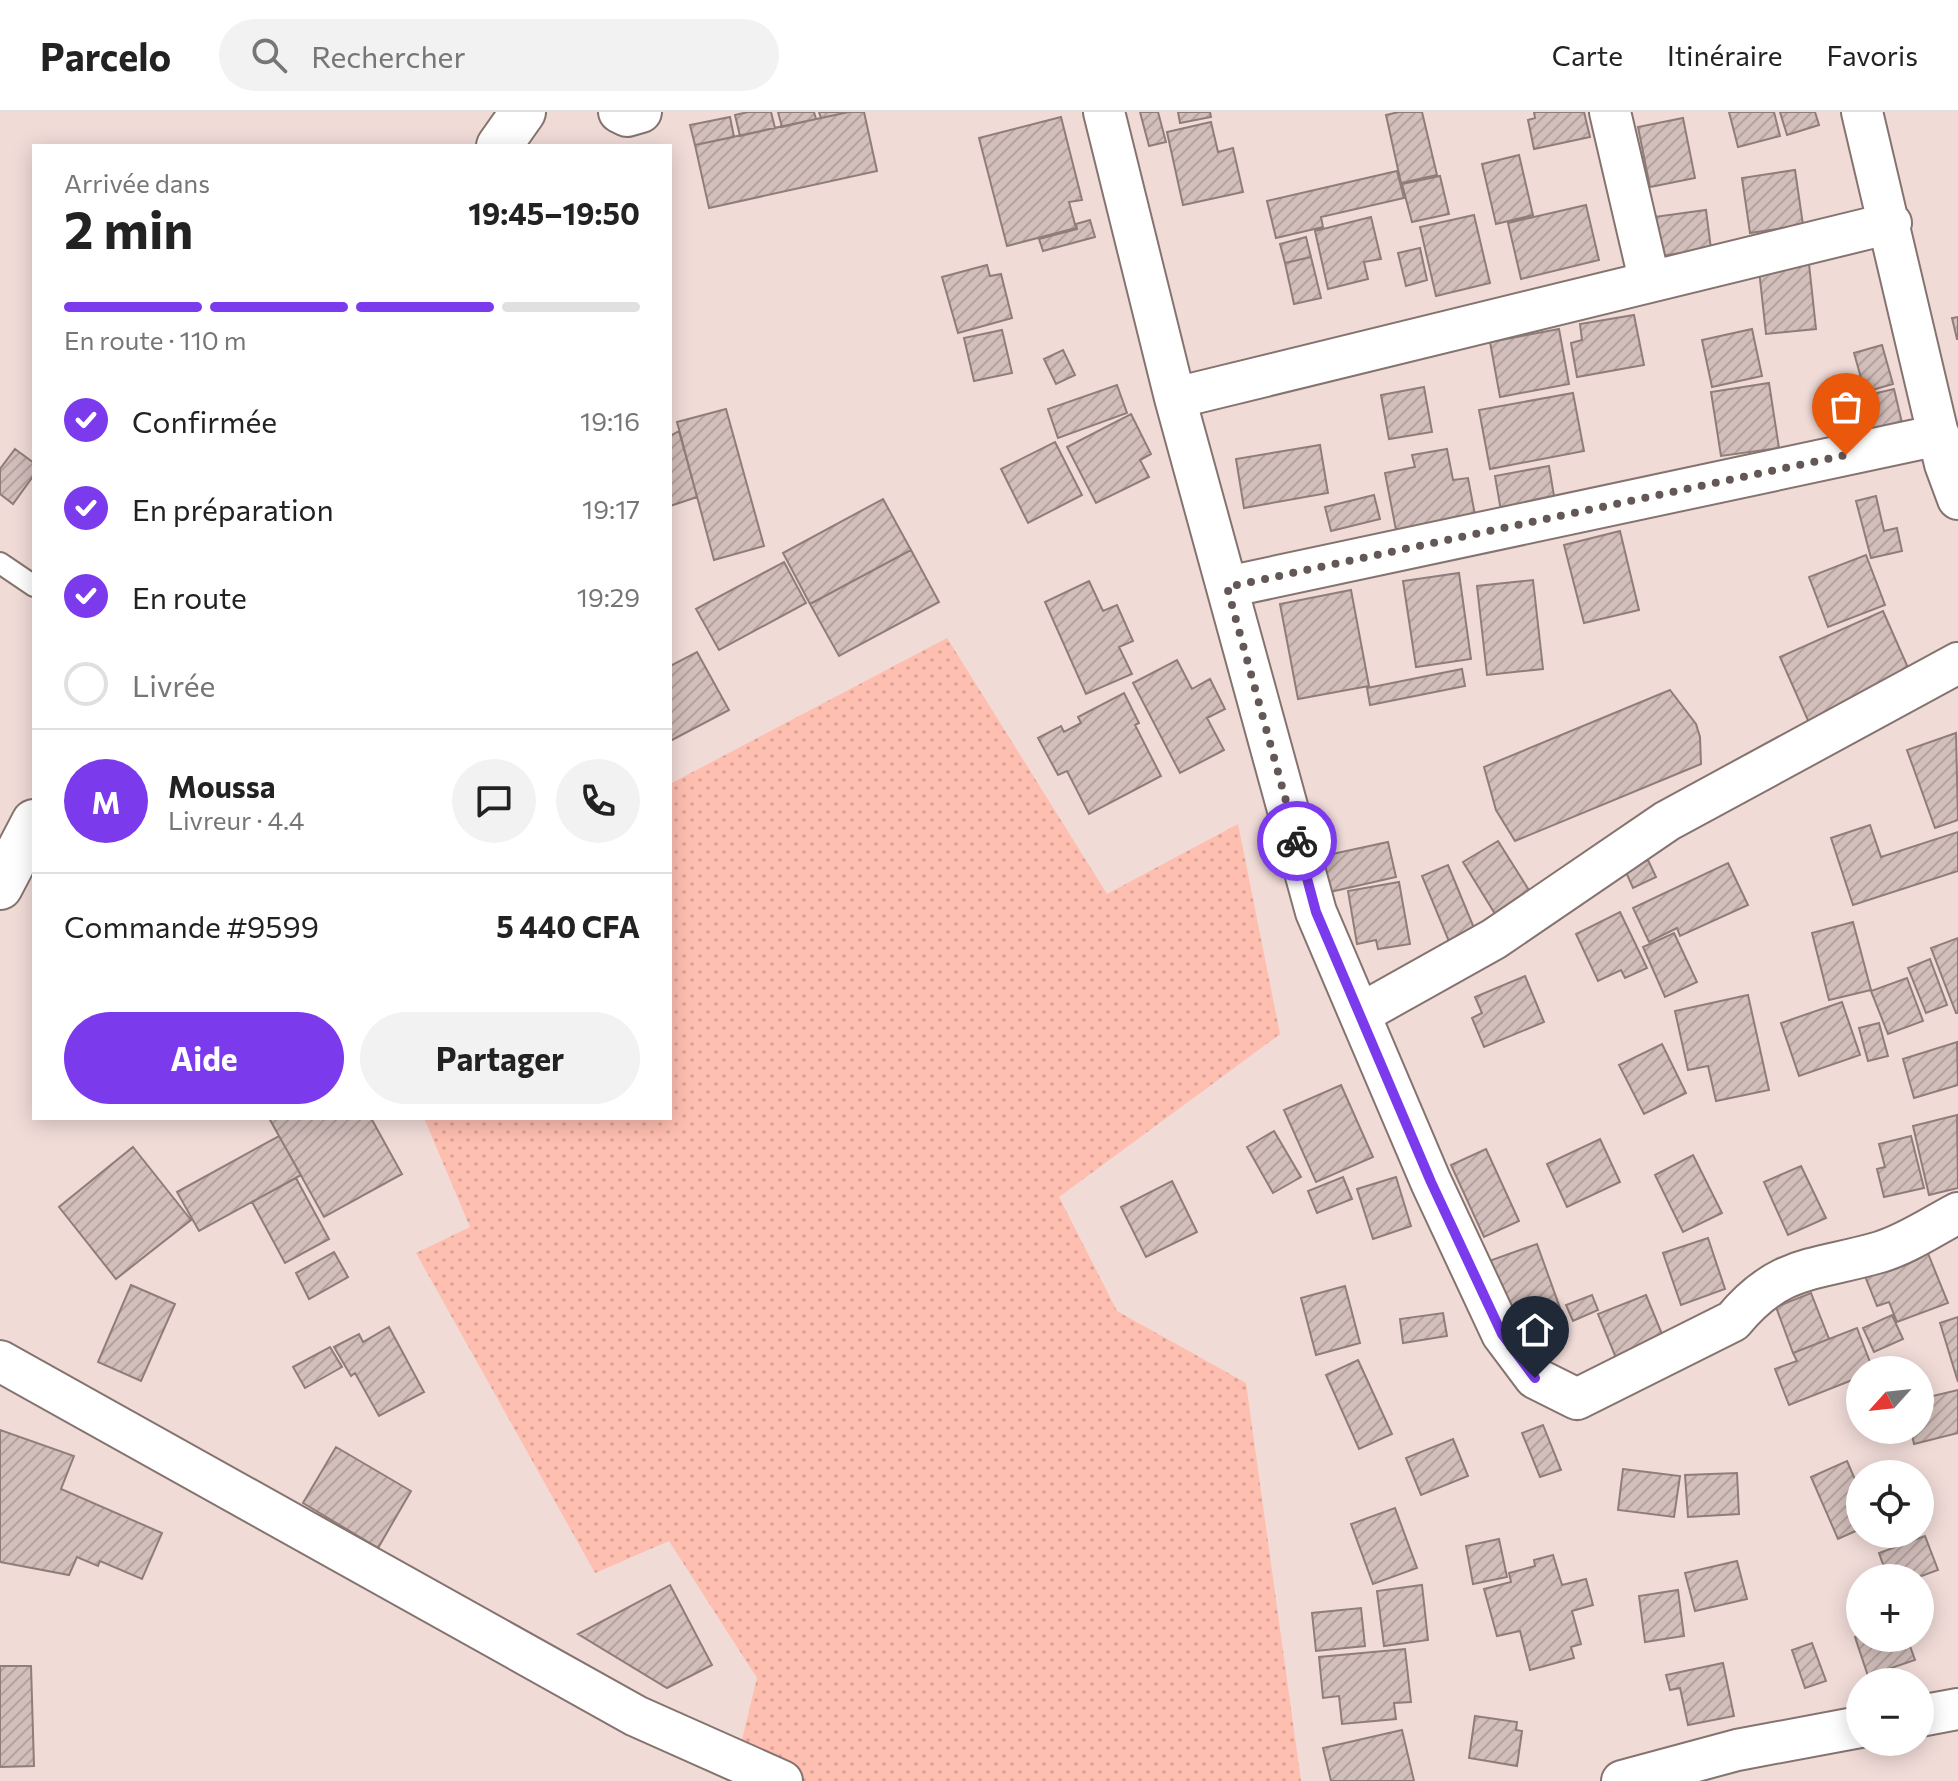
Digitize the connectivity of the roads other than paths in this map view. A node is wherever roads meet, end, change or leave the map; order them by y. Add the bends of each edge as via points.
1 (523, 112) edge
2 (619, 112) edge
3 (641, 112) edge
4 (1104, 112) edge
5 (1610, 112) edge
6 (1862, 112) edge
7 (500, 144) edge
8 (1891, 223) junction
9 (1649, 279) junction
10 (1175, 398) junction
11 (1950, 465) edge
12 (0, 563) edge
13 (32, 585) edge
14 (1227, 587) junction
15 (1958, 663) edge
16 (32, 826) edge
17 (0, 887) edge
18 (1360, 1014) junction
19 (1958, 1213) edge
20 (0, 1361) edge
21 (1958, 1709) edge
22 (1934, 1713) edge
23 (1846, 1730) edge
24 (782, 1781) edge
25 (1622, 1781) edge

1 - 7 main road
2 - 3 street
4 - 10 street
5 - 9 street
6 - 8 street
8 - 9 street
8 - 11 street
9 - 10 street
10 - 14 street
11 - 14 street
12 - 13 lane
14 - 18 street via 1316,912
15 - 18 street via 1667,821 1494,939
16 - 17 main road
18 - 19 street via 1502,1334 1535,1378 1577,1399 1733,1321 1751,1299 1781,1277 1883,1251
20 - 24 street via 636,1716
21 - 22 street
23 - 25 street via 1737,1750

